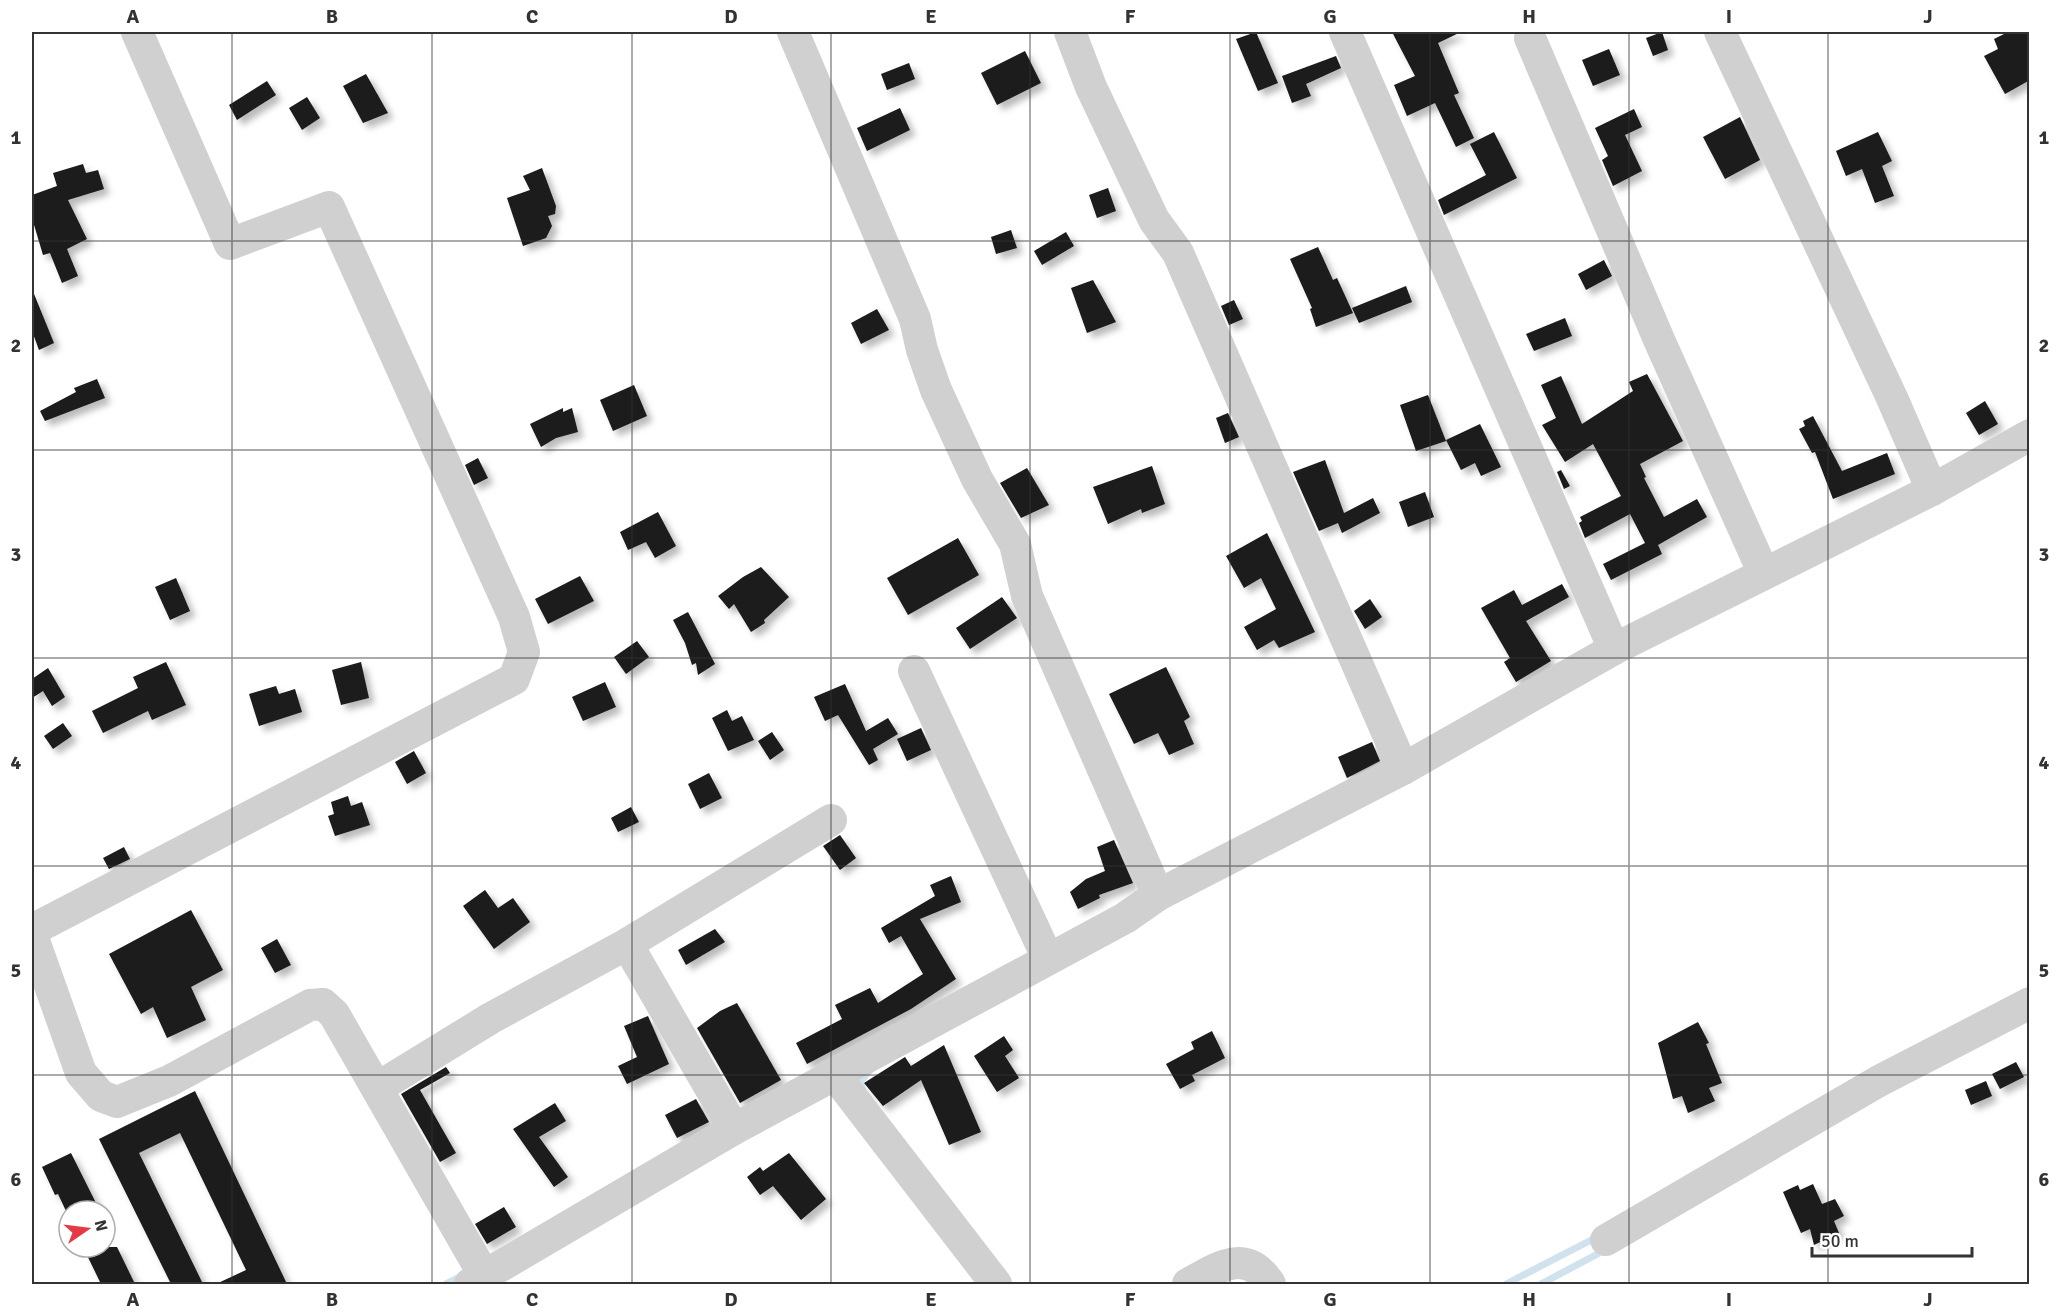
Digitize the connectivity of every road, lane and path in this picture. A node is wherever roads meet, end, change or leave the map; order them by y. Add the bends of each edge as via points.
1 (137, 32) edge
2 (793, 32) edge
3 (1070, 32) edge
4 (1345, 32) edge
5 (1720, 32) edge
6 (1530, 38) dead end
7 (2030, 435) edge
8 (1932, 490) junction
9 (1764, 574) junction
10 (1614, 649) junction
11 (914, 671) dead end
12 (1403, 769) junction
13 (831, 820) dead end
14 (1158, 895) junction
15 (32, 930) edge
16 (32, 935) edge
17 (627, 944) junction
18 (1048, 959) junction
19 (2030, 1003) edge
20 (835, 1075) junction
21 (377, 1088) junction
22 (734, 1129) junction
23 (1606, 1240) dead end
24 (478, 1281) edge
25 (996, 1284) edge
26 (1188, 1284) edge
27 (1270, 1284) edge

1 - 15 street via 230,244 329,207 510,606 524,652 514,679
2 - 14 street via 915,319 936,390 977,479 1015,544 1027,596
3 - 12 street via 1091,87 1154,220 1178,253
4 - 10 street
5 - 8 street
6 - 9 street
7 - 8 street
8 - 9 street
9 - 10 street
10 - 12 street
11 - 18 street
12 - 14 street
13 - 17 street
14 - 18 street via 1125,918
16 - 21 street via 81,1073 101,1096 117,1102 169,1081 310,1005 323,1004 334,1014
17 - 21 street via 491,1018
17 - 22 street
18 - 20 street
19 - 23 street via 1879,1081
20 - 22 street
20 - 25 street
21 - 24 street
22 - 24 street
26 - 27 street via 1236,1262 1258,1268

